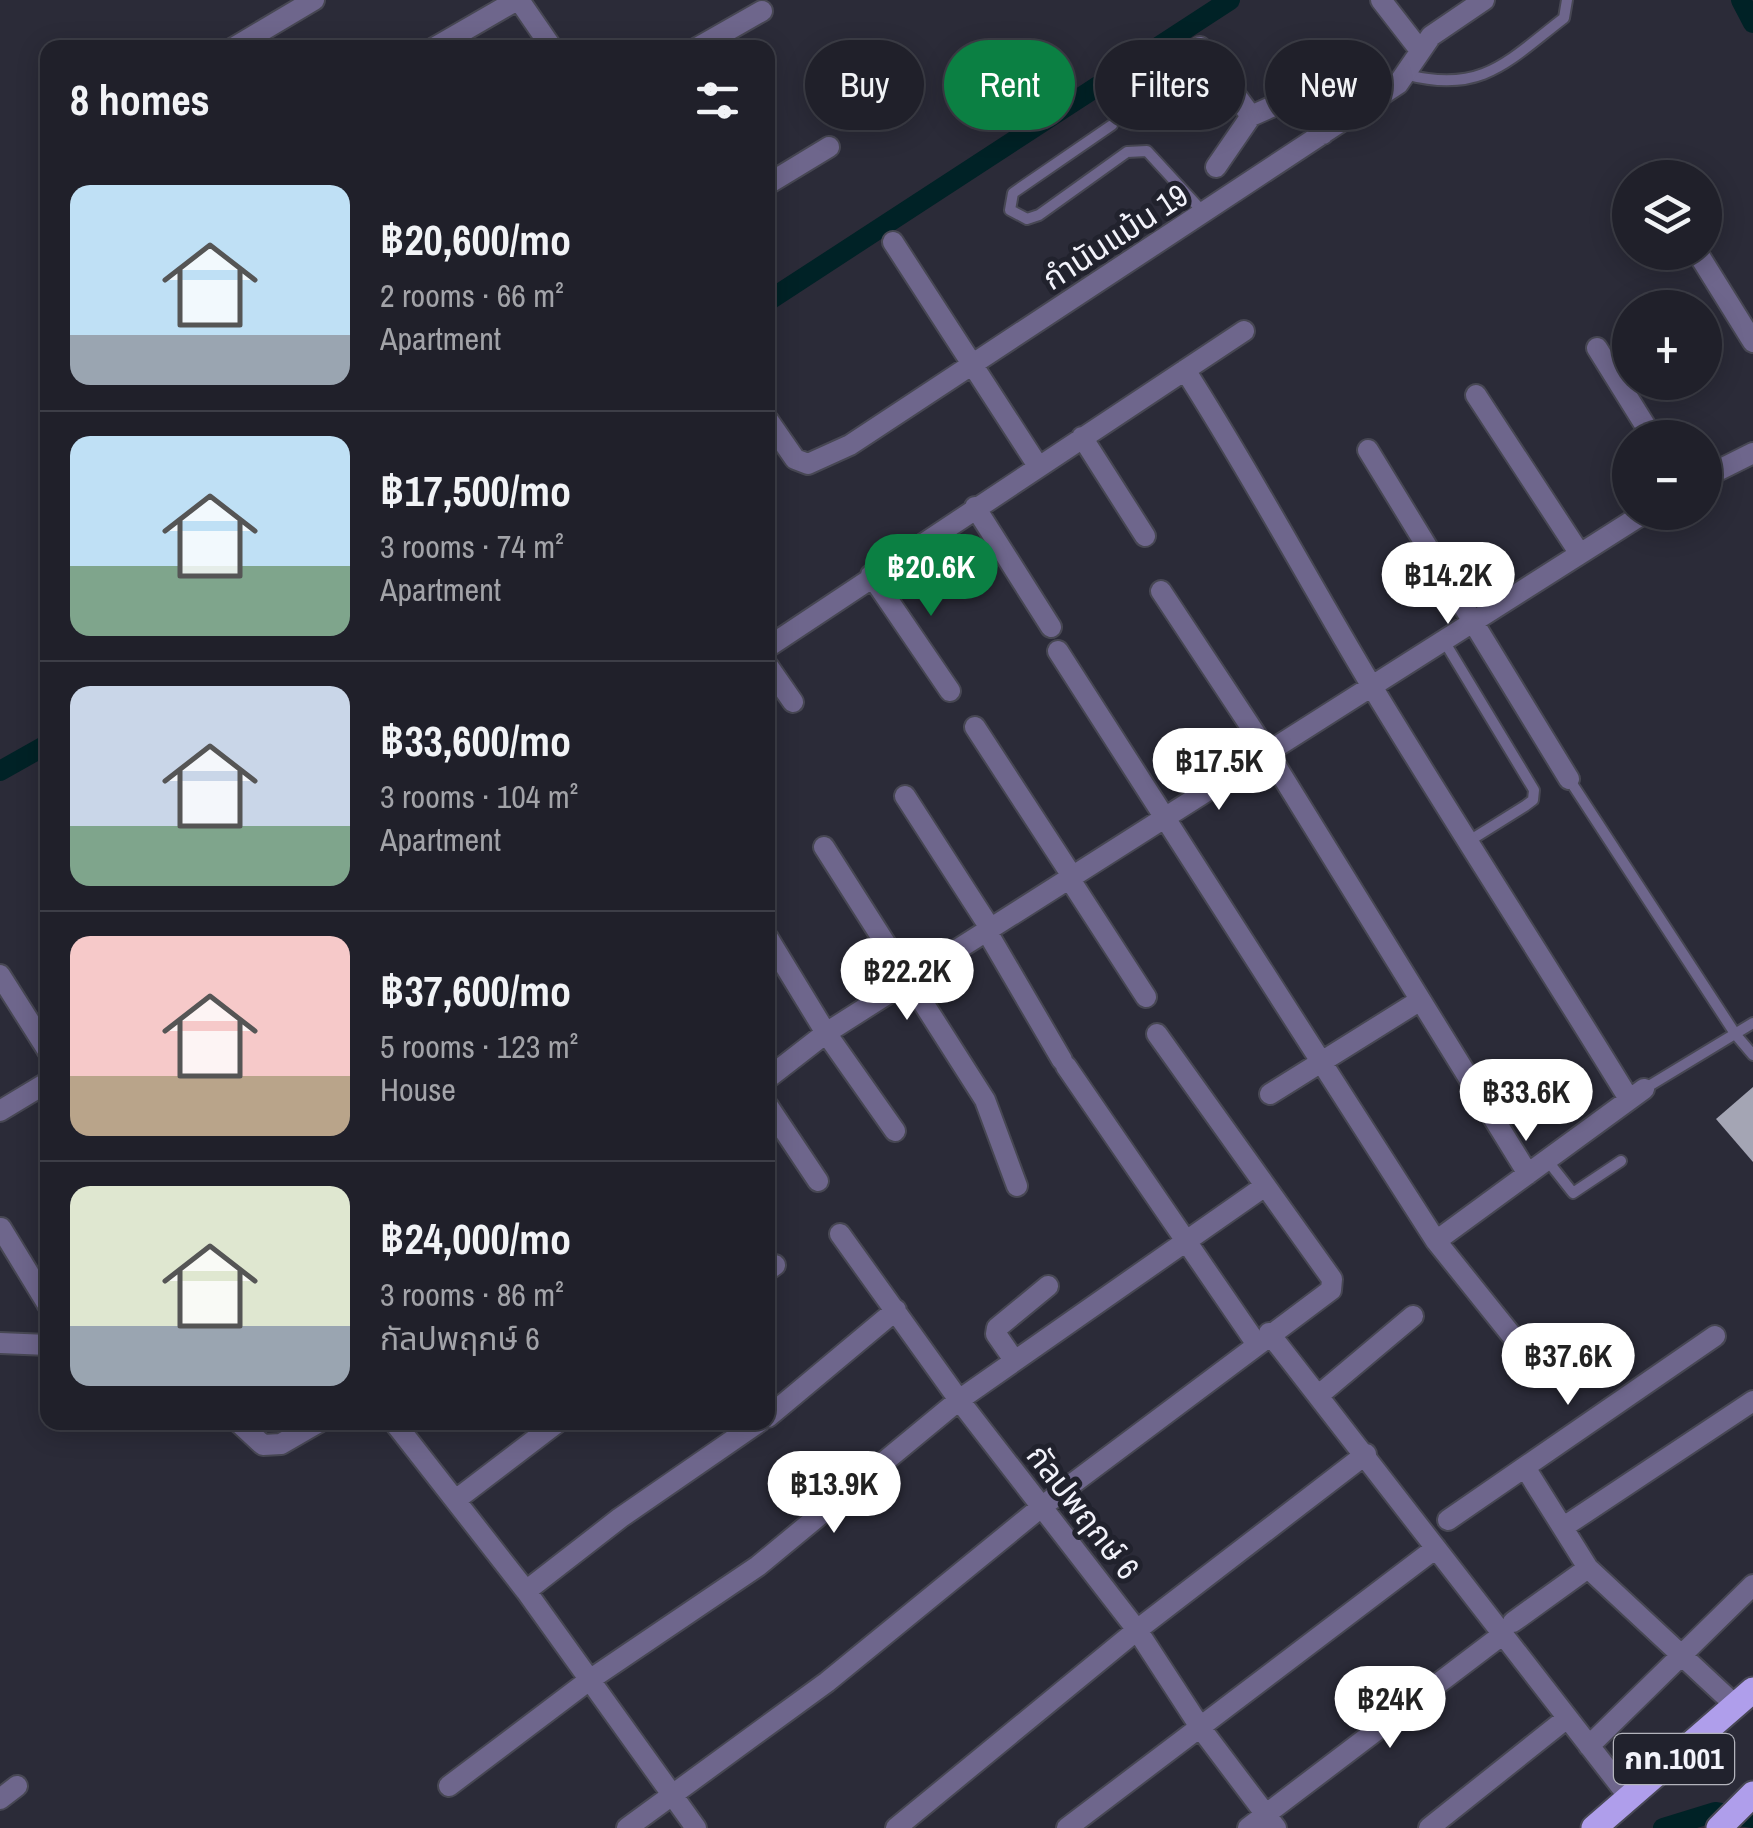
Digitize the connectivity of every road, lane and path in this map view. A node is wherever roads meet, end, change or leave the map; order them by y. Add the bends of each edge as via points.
1 (314, 0) edge
2 (518, 0) edge
3 (1484, 0) edge
4 (1567, 0) edge
5 (1379, 8) edge
6 (762, 11) dead end
7 (246, 40) edge
8 (448, 40) edge
9 (546, 40) edge
10 (711, 40) edge
11 (1414, 62) junction
12 (1245, 107) edge
13 (1252, 116) junction
14 (1105, 130) edge
15 (1323, 134) junction
16 (830, 147) dead end
17 (1216, 168) dead end
18 (775, 180) edge
19 (1205, 214) junction
20 (893, 242) dead end
21 (1708, 270) edge
22 (1244, 331) dead end
23 (1753, 342) edge
24 (1596, 348) dead end
25 (976, 363) junction
26 (1185, 370) junction
27 (1476, 396) dead end
28 (1642, 420) edge
29 (775, 430) edge
30 (1082, 437) junction
31 (1368, 450) dead end
32 (1753, 453) edge
33 (1038, 466) junction
34 (1722, 469) edge
35 (976, 507) junction
36 (1618, 530) edge
37 (1146, 536) dead end
38 (1580, 554) junction
39 (871, 575) junction
40 (1160, 591) dead end
41 (1474, 622) junction
42 (1051, 627) dead end
43 (775, 641) edge
44 (1444, 641) junction
45 (1058, 651) dead end
46 (775, 676) edge
47 (1372, 687) junction
48 (950, 691) dead end
49 (793, 702) dead end
50 (975, 726) dead end
51 (1268, 753) junction
52 (1569, 779) joint
53 (905, 796) dead end
54 (1163, 818) junction
55 (1469, 841) junction
56 (824, 847) dead end
57 (1070, 877) junction
58 (988, 929) junction
59 (775, 949) edge
60 (0, 975) edge
61 (909, 980) junction
62 (1146, 997) dead end
63 (1419, 1001) junction
64 (1753, 1023) edge
65 (826, 1033) junction
66 (1157, 1034) dead end
67 (1736, 1036) junction
68 (40, 1038) edge
69 (1753, 1055) edge
70 (1320, 1060) junction
71 (775, 1073) edge
72 (40, 1087) edge
73 (1270, 1094) dead end
74 (1637, 1094) junction
75 (0, 1111) edge
76 (775, 1116) edge
77 (895, 1131) dead end
78 (1547, 1160) junction
79 (1622, 1162) dead end
80 (1528, 1174) junction
81 (818, 1180) dead end
82 (1017, 1186) dead end
83 (1265, 1186) junction
84 (1, 1228) edge
85 (840, 1234) dead end
86 (1436, 1241) junction
87 (1188, 1243) junction
88 (1048, 1286) dead end
89 (40, 1292) edge
90 (896, 1310) junction
91 (1414, 1316) dead end
92 (1715, 1336) dead end
93 (1263, 1338) junction
94 (0, 1344) edge
95 (40, 1345) edge
96 (1014, 1360) junction
97 (1533, 1362) dead end
98 (1319, 1396) junction
99 (959, 1400) junction
100 (1753, 1401) edge
101 (775, 1411) edge
102 (252, 1430) edge
103 (305, 1430) edge
104 (401, 1430) edge
105 (548, 1430) edge
106 (747, 1430) edge
107 (1366, 1454) junction
108 (1526, 1468) junction
109 (457, 1499) junction
110 (1040, 1508) junction
111 (1448, 1520) dead end
112 (1565, 1526) junction
113 (1436, 1548) junction
114 (1588, 1568) junction
115 (1753, 1586) edge
116 (526, 1591) junction
117 (1508, 1628) junction
118 (1136, 1630) junction
119 (1684, 1656) junction
120 (588, 1681) junction
121 (1745, 1698) edge
122 (1567, 1718) junction
123 (1202, 1730) junction
124 (1589, 1746) junction
125 (449, 1786) dead end
126 (1753, 1794) edge
127 (672, 1795) junction
128 (1629, 1797) junction
129 (1271, 1821) edge
130 (626, 1828) edge
131 (696, 1828) edge
132 (896, 1828) edge
133 (1067, 1828) edge
134 (1248, 1828) edge
135 (1429, 1828) edge
136 (1594, 1828) edge
137 (1718, 1828) edge

1 - 7 street
2 - 8 street
2 - 9 street
3 - 11 street, กำนันแม้น 19
4 - 11 lane via 1564,18 1479,78 1440,84
5 - 11 street
6 - 10 street
11 - 15 street, กำนันแม้น 19
12 - 13 street
13 - 15 street via 1290,101
13 - 17 street
14 - 19 lane via 1014,193 1010,210 1027,219 1039,215 1127,152 1147,151
15 - 19 street, กำนันแม้น 19
16 - 18 street
19 - 25 street, กำนันแม้น 19
20 - 25 street
21 - 23 street
22 - 26 street
24 - 28 street
25 - 29 street, กำนันแม้น 19 via 818,462 795,459
25 - 33 street
26 - 30 street
26 - 47 street
27 - 38 street
30 - 33 street
30 - 37 street
31 - 41 street
32 - 34 street
33 - 35 street
35 - 39 street
35 - 42 street
36 - 38 street
38 - 41 street
39 - 43 street
39 - 48 street
40 - 51 street
41 - 44 street
41 - 52 street
44 - 47 street
44 - 55 lane via 1534,790 1533,800
45 - 54 street
46 - 49 street
47 - 51 street
47 - 55 street
50 - 57 street
51 - 54 street
51 - 63 street
52 - 67 lane
53 - 58 street
54 - 57 street
54 - 70 street
55 - 74 street
56 - 61 street
57 - 58 street
57 - 62 street
58 - 61 street
58 - 87 street via 1064,1063
59 - 65 street
60 - 68 street
61 - 65 street
61 - 82 street via 985,1100
63 - 70 street
63 - 80 street
64 - 67 lane
65 - 71 street
65 - 77 street
66 - 83 street
67 - 69 lane
67 - 74 lane
70 - 73 street
70 - 86 street
72 - 75 street
74 - 78 street
76 - 81 street
78 - 79 lane via 1573,1193
78 - 80 street
80 - 86 street
83 - 87 street
83 - 93 street via 1332,1279 1322,1300
84 - 89 street
85 - 90 street, กัลปพฤกษ์ 6
86 - 97 street
87 - 93 street
87 - 96 street
88 - 96 street via 997,1328
90 - 99 street, กัลปพฤกษ์ 6
90 - 101 street
91 - 98 street
92 - 108 street
93 - 98 street
93 - 110 street
94 - 95 street
96 - 99 street
98 - 107 street
99 - 110 street, กัลปพฤกษ์ 6
99 - 120 street via 758,1566
100 - 112 street
102 - 103 street via 263,1444 281,1444
104 - 109 street
105 - 109 street
106 - 116 street
107 - 113 street
107 - 118 street
108 - 111 street
108 - 112 street
109 - 116 street
110 - 118 street, กัลปพฤกษ์ 6
110 - 127 street via 827,1682
112 - 114 street
113 - 117 street
113 - 123 street
114 - 117 street
114 - 119 street
115 - 119 street
116 - 120 street
117 - 122 street
117 - 129 street
118 - 123 street, กัลปพฤกษ์ 6
118 - 132 street
119 - 121 street
119 - 124 street
120 - 125 street
120 - 127 street
121 - 128 main road, กท.1001
122 - 124 street
122 - 135 street
123 - 129 street, กัลปพฤกษ์ 6
123 - 133 street
124 - 128 street
126 - 137 main road, กท.1001
127 - 130 street
127 - 131 street
128 - 136 main road, กท.1001
129 - 134 street

